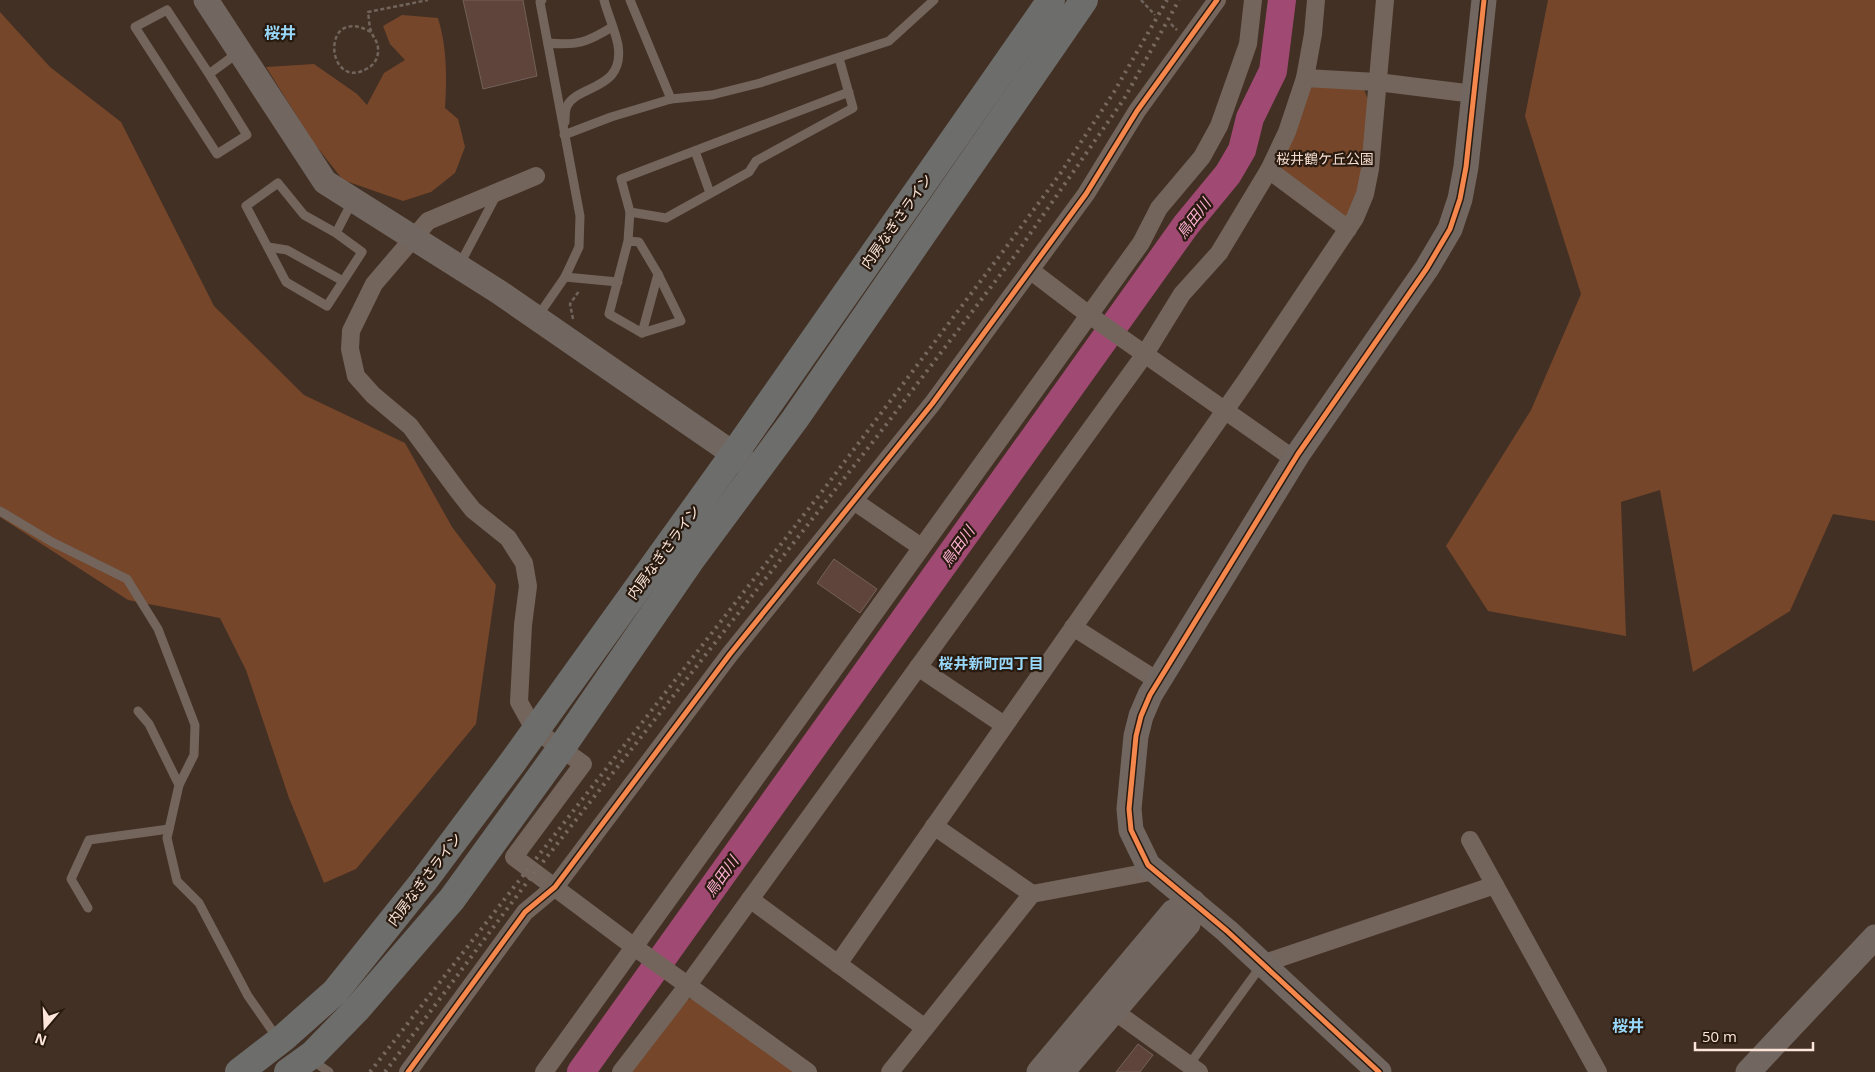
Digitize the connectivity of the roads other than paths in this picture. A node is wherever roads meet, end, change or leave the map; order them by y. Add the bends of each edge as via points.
1 (206, 0) edge
2 (542, 0) edge
3 (604, 0) edge
4 (630, 0) edge
5 (934, 0) edge
6 (1051, 0) edge
7 (1084, 0) edge
8 (1217, 0) edge
9 (1253, 0) edge
10 (1316, 0) edge
11 (1385, 0) edge
12 (1484, 0) edge
13 (612, 26) junction
14 (548, 43) junction
15 (239, 51) junction
16 (839, 58) junction
17 (209, 74) junction
18 (1305, 78) junction
19 (1377, 82) junction
20 (849, 92) junction
21 (1474, 94) junction
22 (671, 99) junction
23 (564, 135) junction
24 (695, 151) junction
25 (1269, 170) junction
26 (536, 176) dead end
27 (710, 193) junction
28 (497, 194) junction
29 (353, 200) junction
30 (630, 212) junction
31 (1348, 229) junction
32 (336, 233) junction
33 (413, 238) junction
34 (628, 241) junction
35 (268, 247) junction
36 (458, 267) junction
37 (1030, 270) junction
38 (658, 274) junction
39 (566, 277) junction
40 (343, 281) junction
41 (618, 282) junction
42 (1092, 317) junction
43 (537, 318) junction
44 (642, 333) junction
45 (1141, 352) junction
46 (1225, 410) junction
47 (734, 454) junction
48 (1294, 459) junction
49 (758, 472) junction
50 (854, 501) junction
51 (0, 511) edge
52 (921, 547) junction
53 (1073, 627) junction
54 (918, 667) junction
55 (1158, 682) junction
56 (138, 711) dead end
57 (1004, 725) junction
58 (534, 729) junction
59 (562, 747) junction
60 (178, 785) junction
61 (934, 826) junction
62 (169, 829) junction
63 (1470, 840) dead end
64 (1155, 871) junction
65 (1495, 885) junction
66 (555, 887) junction
67 (1032, 894) junction
68 (750, 899) junction
69 (1193, 902) junction
70 (88, 908) dead end
71 (1875, 937) edge
72 (633, 946) junction
73 (838, 964) junction
74 (1262, 964) junction
75 (683, 982) junction
76 (1114, 1011) junction
77 (925, 1028) junction
78 (280, 1041) junction
79 (308, 1067) edge
80 (1194, 1068) edge
81 (239, 1072) edge
82 (408, 1072) edge
83 (544, 1072) edge
84 (621, 1072) edge
85 (808, 1072) edge
86 (890, 1072) edge
87 (1039, 1072) edge
88 (1062, 1072) edge
89 (1379, 1072) edge
90 (1598, 1072) edge
91 (1748, 1072) edge

1 - 15 street
2 - 14 lane
3 - 13 lane
4 - 22 lane
5 - 16 lane via 889,41
6 - 47 highway, 内房なぎさライン
7 - 49 highway, 内房なぎさライン
8 - 37 street via 1137,111 1086,194
9 - 42 street via 1248,44 1219,126 1202,156 1159,208 1141,243
10 - 18 street via 1314,34
11 - 19 street
12 - 21 street
13 - 14 lane via 589,41 569,46
13 - 23 lane via 618,46 615,68 602,85 578,95 566,106
14 - 23 lane
15 - 17 lane
15 - 29 street via 325,182
16 - 20 lane
16 - 22 lane via 712,95
17 - 17 lane via 246,135 217,154 135,27 167,10
18 - 19 street
18 - 25 street
19 - 21 street
19 - 31 street via 1370,169 1365,194
20 - 24 lane
20 - 27 lane via 853,108 756,161 749,172
21 - 48 street via 1466,168 1450,229 1427,268
22 - 23 lane
23 - 39 lane via 580,216 579,247
24 - 27 lane
24 - 30 lane via 621,179
25 - 31 street
25 - 45 street via 1219,253 1182,294
26 - 28 street
27 - 30 lane via 666,218
28 - 33 street via 428,222
28 - 36 lane
29 - 32 lane
29 - 33 street
30 - 34 lane
31 - 46 street
32 - 35 lane via 304,215 278,183 246,206
32 - 40 lane via 362,252
33 - 36 street
33 - 58 street via 374,284 351,331 350,349 356,376 372,395 410,426 463,498 508,538 524,563 528,586 522,625 519,702
34 - 38 lane via 639,242
34 - 41 lane
35 - 40 lane via 287,250
35 - 40 lane via 286,282 327,306
36 - 43 street
37 - 42 street
37 - 50 street via 932,404
38 - 44 lane
38 - 44 lane via 681,321
39 - 41 lane
39 - 43 lane
41 - 44 lane via 609,314
42 - 45 street
42 - 52 street
43 - 47 street
45 - 46 street
45 - 54 street
46 - 48 street
46 - 53 street
47 - 49 street
47 - 58 highway, 内房なぎさライン
48 - 55 street
49 - 59 highway, 内房なぎさライン via 690,561
50 - 52 street
50 - 66 street via 730,654
51 - 60 lane via 52,542 127,579 158,629 195,725 194,755
52 - 72 street
53 - 55 street
53 - 57 street
54 - 57 street
54 - 68 street
55 - 64 street via 1141,716 1136,736 1129,808 1131,830 1148,865
56 - 60 lane via 149,724
57 - 61 street
58 - 59 street
58 - 78 highway, 内房なぎさライン via 512,763 336,992
59 - 66 street via 583,764 514,857
59 - 79 highway, 内房なぎさライン via 452,899
60 - 62 lane
61 - 67 street
61 - 73 street
62 - 70 lane via 89,840 71,879
62 - 78 lane via 167,838 177,881 199,903 248,996
63 - 65 street
64 - 67 street
64 - 69 street
65 - 74 street
65 - 90 street
66 - 72 street
66 - 82 street via 525,912
67 - 77 street
68 - 73 street
68 - 75 street
69 - 74 street
69 - 76 street via 1188,924
69 - 87 street via 1173,912
71 - 91 street
72 - 75 street
72 - 83 street
73 - 77 street
74 - 80 lane
74 - 89 street
75 - 84 street
75 - 85 street
76 - 80 street
76 - 88 street
77 - 86 street
78 - 81 highway, 内房なぎさライン

